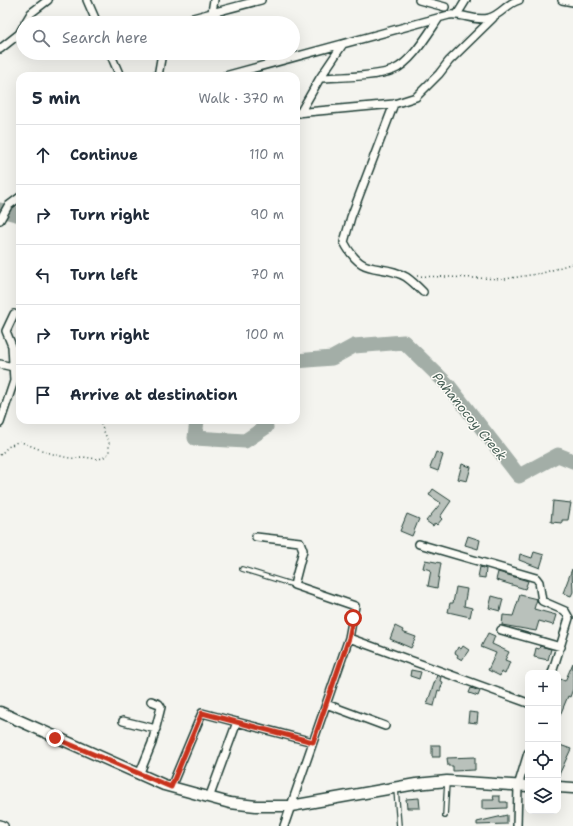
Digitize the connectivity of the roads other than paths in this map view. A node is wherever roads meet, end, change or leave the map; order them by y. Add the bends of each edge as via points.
1 (48, 0) edge
2 (87, 0) edge
3 (214, 0) edge
4 (261, 0) edge
5 (419, 0) edge
6 (440, 0) edge
7 (466, 0) edge
8 (519, 0) edge
9 (562, 0) edge
10 (573, 2) edge
11 (445, 8) junction
12 (212, 12) junction
13 (458, 14) junction
14 (449, 15) junction
15 (29, 16) edge
16 (94, 16) edge
17 (198, 16) edge
18 (494, 17) junction
19 (439, 18) junction
20 (16, 36) edge
21 (343, 44) junction
22 (0, 49) edge
23 (300, 56) edge
24 (113, 60) edge
25 (161, 60) edge
26 (284, 60) edge
27 (118, 72) edge
28 (159, 72) edge
29 (240, 72) edge
30 (320, 78) junction
31 (394, 104) junction
32 (300, 110) edge
33 (300, 113) edge
34 (16, 200) edge
35 (1, 219) edge
36 (423, 292) dead end
37 (14, 314) dead end
38 (0, 364) edge
39 (13, 367) junction
40 (0, 423) edge
41 (256, 537) dead end
42 (419, 544) dead end
43 (242, 569) dead end
44 (294, 585) junction
45 (501, 630) dead end
46 (349, 638) junction
47 (561, 647) junction
48 (553, 670) edge
49 (151, 701) dead end
50 (525, 702) edge
51 (326, 704) junction
52 (0, 712) edge
53 (123, 721) dead end
54 (237, 722) junction
55 (385, 726) dead end
56 (156, 729) junction
57 (313, 742) junction
58 (525, 773) edge
59 (139, 775) junction
60 (447, 781) junction
61 (523, 786) edge
62 (171, 787) junction
63 (561, 787) edge
64 (396, 788) junction
65 (573, 788) edge
66 (209, 798) junction
67 (291, 806) junction
68 (445, 816) dead end
69 (0, 824) edge
70 (4, 826) edge
71 (284, 826) edge
72 (399, 826) edge
73 (517, 826) edge

1 - 15 street
2 - 16 street
3 - 12 street
4 - 12 street
5 - 11 street
6 - 11 street
7 - 13 street
8 - 18 street
9 - 10 street
11 - 14 street
12 - 17 street
13 - 14 street
13 - 18 street via 481,19
14 - 19 street
18 - 31 street via 416,97
19 - 21 street
19 - 30 street via 407,61 393,70
20 - 22 street
21 - 23 street
21 - 30 street
24 - 27 street
25 - 28 street
26 - 29 street
30 - 32 street
31 - 33 street
31 - 36 street via 344,242 362,265 397,273
34 - 35 street via 8,206
37 - 39 street via 6,331 12,346
38 - 39 street
39 - 40 street via 14,381
41 - 44 street via 300,542 303,550
42 - 47 street via 536,578 542,601 568,614
43 - 44 lane
44 - 46 street via 355,606
45 - 47 street
46 - 50 street
46 - 51 street
47 - 48 street
49 - 56 street via 161,707
51 - 55 street
51 - 57 street
52 - 59 main road
53 - 56 street
54 - 57 street
54 - 62 street via 202,713
54 - 66 street
56 - 59 street
57 - 67 street
58 - 61 street
59 - 62 main road
60 - 61 main road
60 - 64 main road
60 - 68 lane
61 - 73 street
62 - 66 main road
63 - 65 main road
64 - 67 main road
64 - 72 lane
66 - 67 main road via 256,806
67 - 71 street
69 - 70 street

